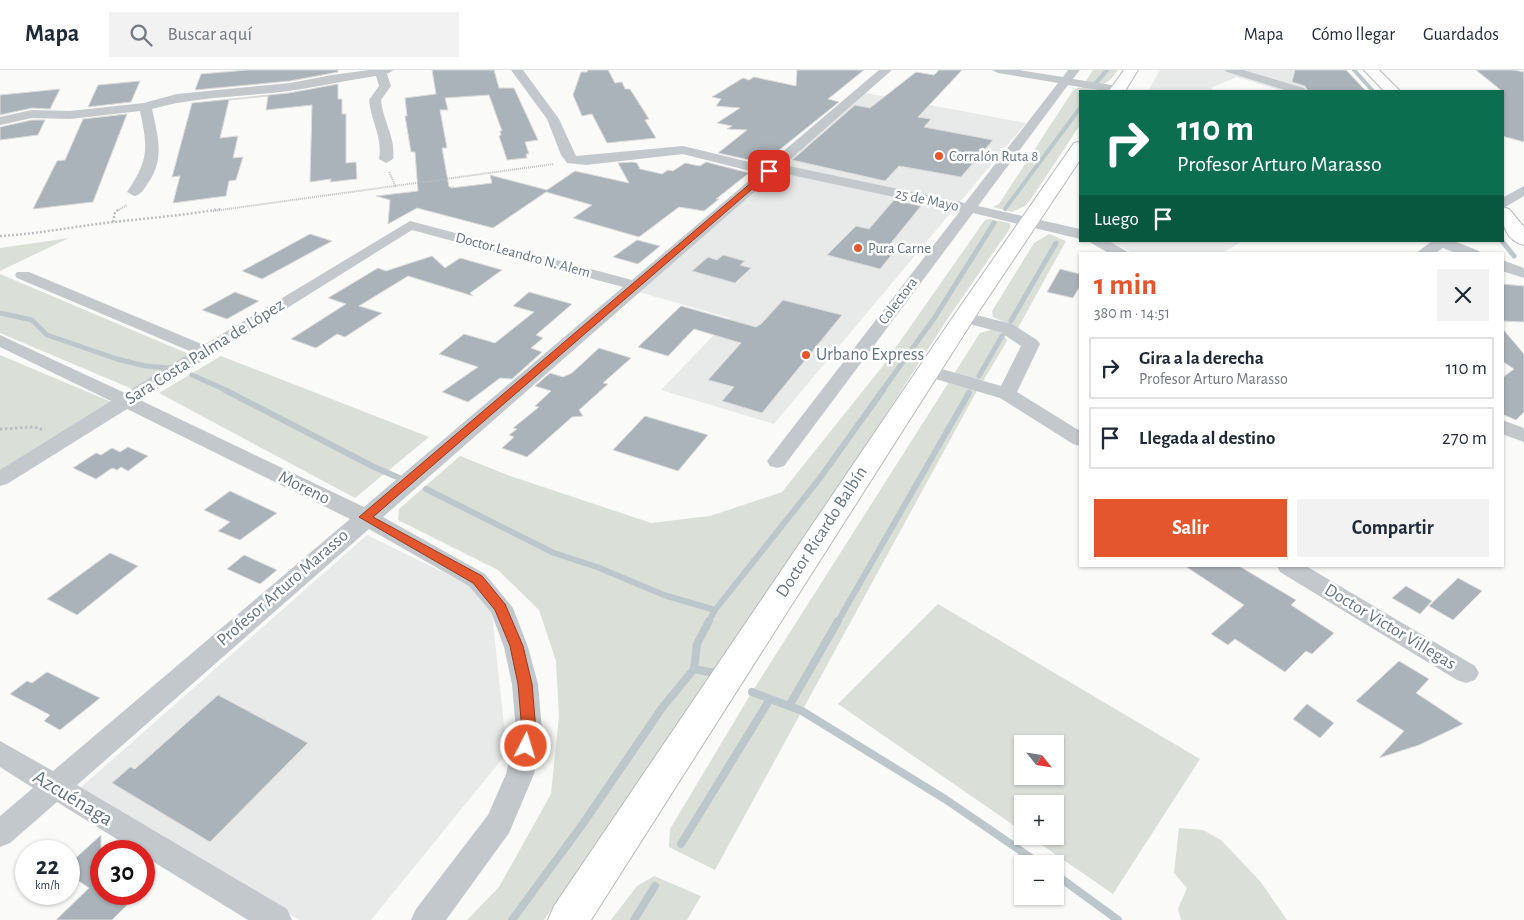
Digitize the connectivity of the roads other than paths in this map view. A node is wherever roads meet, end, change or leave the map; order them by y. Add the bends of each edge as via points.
1 (517, 70) edge
2 (886, 70) edge
3 (998, 70) edge
4 (1074, 70) edge
5 (1131, 70) edge
6 (1231, 70) edge
7 (1372, 70) edge
8 (385, 71) edge
9 (1066, 82) junction
10 (1111, 90) edge
11 (1118, 90) edge
12 (1297, 90) edge
13 (1391, 90) edge
14 (145, 107) junction
15 (0, 121) edge
16 (1079, 148) edge
17 (386, 158) dead end
18 (771, 169) junction
19 (1524, 190) edge
20 (134, 192) road end
21 (1504, 204) edge
22 (969, 208) junction
23 (1504, 215) edge
24 (1030, 221) junction
25 (410, 225) joint
26 (1079, 234) edge
27 (1524, 239) edge
28 (1098, 242) edge
29 (1441, 242) edge
30 (1119, 252) edge
31 (1426, 252) edge
32 (1468, 252) edge
33 (1504, 266) edge
34 (1524, 273) edge
35 (23, 276) dead end
36 (636, 286) junction
37 (964, 317) junction
38 (0, 340) edge
39 (206, 352) junction
40 (928, 372) junction
41 (1007, 394) junction
42 (126, 400) junction
43 (1504, 427) edge
44 (1524, 436) edge
45 (1079, 439) edge
46 (776, 461) dead end
47 (0, 479) edge
48 (365, 517) junction
49 (1290, 567) edge
50 (1466, 673) dead end
51 (0, 753) edge
52 (54, 786) junction
53 (0, 834) edge
54 (276, 920) edge
55 (427, 920) edge
56 (568, 920) edge

1 - 18 street, 25 de Mayo via 554,119 572,160 586,162 683,150 717,160
2 - 18 street, Profesor Arturo Marasso
3 - 9 street
4 - 9 street, Colectora
5 - 11 main road
6 - 12 street
7 - 13 main road
8 - 14 street via 290,87 177,98
8 - 17 street via 384,86 375,105 388,138
9 - 10 street
9 - 22 street, Colectora
14 - 15 street via 70,115 32,114
14 - 20 street via 154,154 151,168
16 - 24 main road, Doctor Ricardo Balbín
18 - 22 street, 25 de Mayo
18 - 36 street, Profesor Arturo Marasso
19 - 21 street
22 - 24 street, 25 de Mayo
22 - 46 street, Colectora
23 - 27 main road
24 - 26 street, 25 de Mayo
24 - 37 main road, Doctor Ricardo Balbín
25 - 36 street, Doctor Leandro N. Alem
25 - 39 street, Sara Costa Palma de López
28 - 30 street
29 - 31 street
29 - 32 street
33 - 34 street
35 - 39 street
36 - 48 street, Profesor Arturo Marasso
37 - 40 main road, Doctor Ricardo Balbín
37 - 41 street via 1006,328 1032,344
38 - 42 street, Moreno
39 - 42 street, Sara Costa Palma de López
40 - 41 street
40 - 56 main road, Doctor Ricardo Balbín
41 - 45 street
42 - 47 street, Sara Costa Palma de López
42 - 48 street, Moreno
43 - 44 street
48 - 52 street, Profesor Arturo Marasso
48 - 55 street, Moreno via 477,580 501,608 516,646 525,684 529,731 520,774 499,824
49 - 50 street, Doctor Victor Villegas
51 - 52 street, Azcuénaga
52 - 53 street, Profesor Arturo Marasso
52 - 54 street, Azcuénaga

